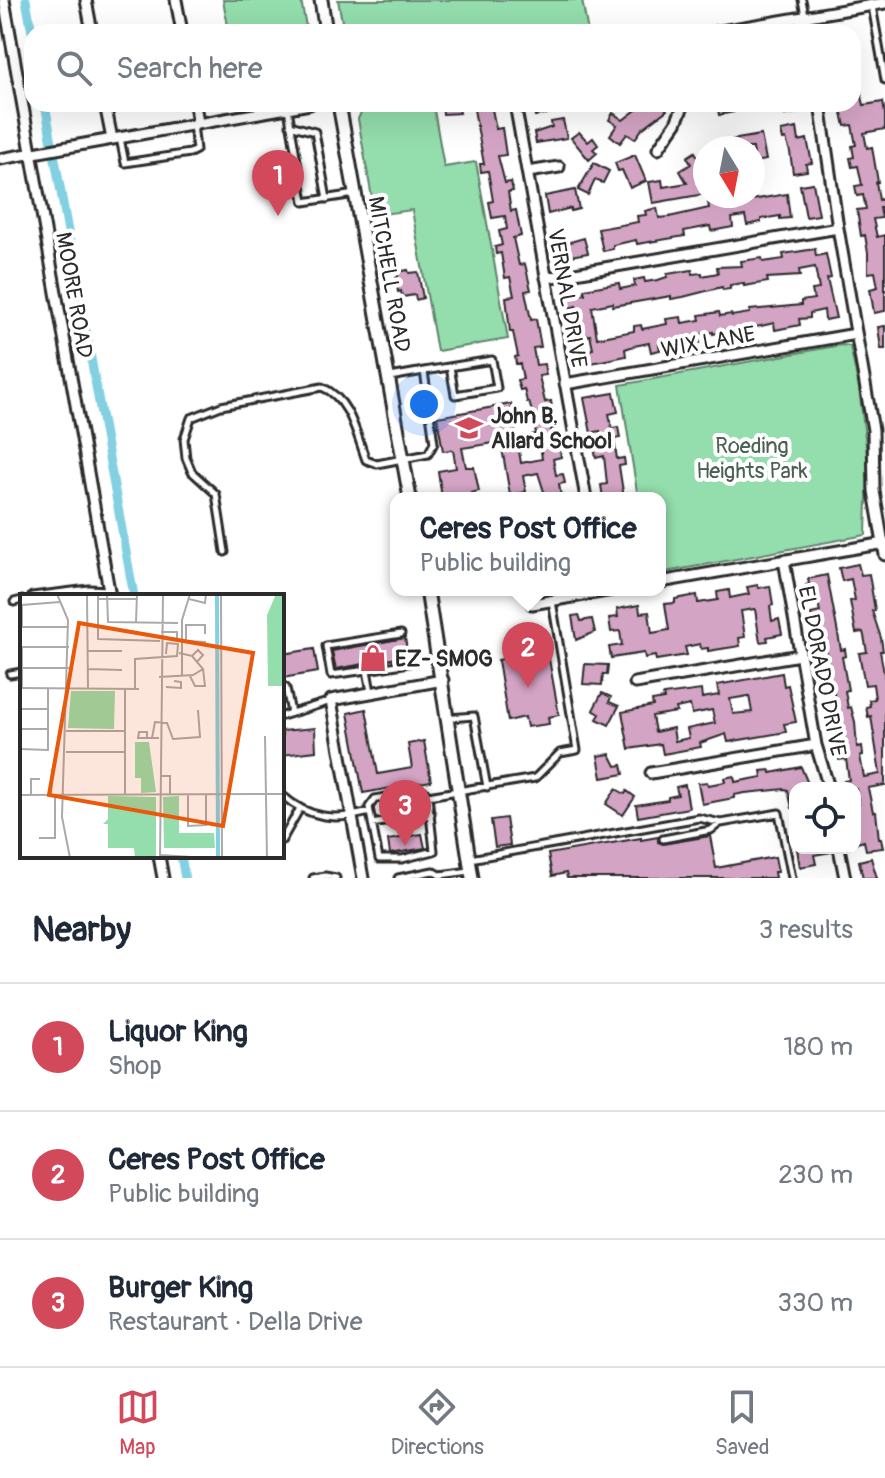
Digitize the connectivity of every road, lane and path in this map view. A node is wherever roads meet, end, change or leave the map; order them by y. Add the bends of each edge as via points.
1 (4, 0) edge
2 (86, 0) edge
3 (176, 0) edge
4 (321, 0) edge
5 (802, 0) edge
6 (885, 3) edge
7 (856, 4) edge
8 (872, 5) junction
9 (805, 16) junction
10 (90, 24) edge
11 (180, 24) edge
12 (325, 24) edge
13 (760, 24) edge
14 (806, 24) edge
15 (885, 80) edge
16 (24, 110) edge
17 (24, 112) edge
18 (108, 112) edge
19 (195, 112) edge
20 (265, 112) edge
21 (288, 112) edge
22 (341, 112) edge
23 (517, 112) edge
24 (681, 112) edge
25 (821, 112) edge
26 (195, 124) junction
27 (290, 125) junction
28 (116, 138) junction
29 (658, 149) dead end
30 (32, 154) junction
31 (0, 159) edge
32 (559, 167) dead end
33 (528, 172) junction
34 (356, 194) junction
35 (327, 199) junction
36 (838, 228) junction
37 (546, 278) junction
38 (856, 334) junction
39 (450, 367) junction
40 (424, 371) junction
41 (389, 377) junction
42 (565, 384) junction
43 (403, 459) junction
44 (409, 492) edge
45 (585, 492) edge
46 (884, 543) edge
47 (225, 552) dead end
48 (885, 555) edge
49 (784, 560) junction
50 (666, 581) edge
51 (109, 593) edge
52 (48, 594) edge
53 (428, 596) edge
54 (575, 596) edge
55 (20, 600) edge
56 (551, 600) junction
57 (14, 602) dead end
58 (532, 604) dead end
59 (401, 634) dead end
60 (800, 655) junction
61 (409, 663) dead end
62 (367, 670) junction
63 (20, 672) edge
64 (10, 674) dead end
65 (443, 680) junction
66 (635, 683) dead end
67 (284, 686) edge
68 (371, 693) junction
69 (331, 700) junction
70 (291, 713) junction
71 (284, 715) edge
72 (449, 718) junction
73 (816, 745) junction
74 (651, 773) dead end
75 (827, 782) edge
76 (487, 787) junction
77 (459, 792) junction
78 (428, 796) junction
79 (284, 797) edge
80 (299, 810) junction
81 (370, 812) junction
82 (431, 814) junction
83 (352, 817) junction
84 (721, 823) junction
85 (372, 824) junction
86 (284, 836) edge
87 (663, 839) dead end
88 (840, 854) edge
89 (159, 858) edge
90 (471, 869) edge
91 (163, 878) edge
92 (313, 878) edge
93 (336, 878) edge
94 (363, 878) edge
95 (398, 878) edge
96 (792, 878) edge
97 (845, 878) edge

1 - 16 street, MOORE ROAD
2 - 10 street
3 - 11 street
4 - 12 street
5 - 9 lane
6 - 8 street
7 - 8 street
7 - 9 street
8 - 15 lane
9 - 13 street
9 - 14 street
17 - 30 street, MOORE ROAD
18 - 28 street
19 - 26 street
20 - 26 street
21 - 27 lane
22 - 34 street, MITCHELL ROAD
23 - 33 street, VERNAL DRIVE
24 - 29 street
25 - 36 street
26 - 28 street
26 - 28 lane via 196,150 180,155 125,163
27 - 35 lane via 315,132
27 - 35 lane via 304,202
28 - 30 street
30 - 31 street
30 - 51 street, MOORE ROAD
32 - 33 street
33 - 37 street, VERNAL DRIVE
34 - 35 lane
34 - 41 street, MITCHELL ROAD
36 - 37 street
36 - 38 street
37 - 42 street, VERNAL DRIVE
38 - 42 street, WIX LANE
38 - 46 street via 873,430 874,491
39 - 39 lane via 455,395 497,388 492,360
39 - 40 lane
40 - 41 lane
40 - 43 lane via 433,447 428,454
41 - 43 street, MITCHELL ROAD
42 - 45 street, VERNAL DRIVE
43 - 44 street, MITCHELL ROAD
43 - 47 lane via 377,464 366,460 337,394 322,387 221,406 191,418 184,439 186,458 192,472 216,494
46 - 48 street
46 - 49 street
49 - 50 street
49 - 60 street, EL DORADO DRIVE
51 - 52 lane via 89,589
53 - 65 street
54 - 56 street
55 - 57 lane
56 - 58 street
56 - 76 lane via 577,750 560,753 535,778
59 - 62 lane via 326,646 331,675
60 - 66 street
60 - 73 street, EL DORADO DRIVE
61 - 62 lane
62 - 68 lane
63 - 64 lane
65 - 68 street
65 - 72 street
67 - 70 lane
68 - 69 street
69 - 70 lane
69 - 83 street
70 - 71 lane
72 - 76 lane via 474,716
72 - 77 street
73 - 74 street
73 - 75 street, EL DORADO DRIVE
76 - 77 lane
77 - 78 lane
77 - 90 street
78 - 81 lane via 423,790 375,799
78 - 82 lane
79 - 80 lane
80 - 83 lane
80 - 86 lane
81 - 83 lane
81 - 85 lane
82 - 85 lane
82 - 85 lane via 434,851 402,859 379,859
83 - 94 street
84 - 87 lane via 711,830
84 - 90 lane via 699,818
84 - 96 lane via 779,813
88 - 97 street
89 - 91 street
90 - 95 lane
92 - 93 lane

